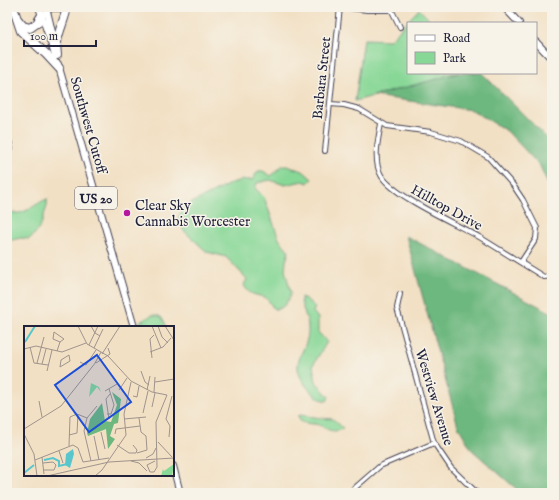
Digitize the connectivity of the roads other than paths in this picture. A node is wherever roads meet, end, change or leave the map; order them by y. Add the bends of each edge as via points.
1 (13, 7) edge
2 (46, 7) edge
3 (50, 7) edge
4 (60, 7) edge
5 (67, 7) edge
6 (341, 7) edge
7 (504, 7) edge
8 (390, 8) edge
9 (41, 11) edge
10 (17, 20) junction
11 (518, 22) edge
12 (400, 27) dead end
13 (537, 43) edge
14 (55, 46) junction
15 (57, 55) joint
16 (552, 59) edge
17 (59, 68) junction
18 (330, 104) junction
19 (381, 124) junction
20 (7, 136) edge
21 (326, 151) dead end
22 (7, 154) edge
23 (521, 262) junction
24 (552, 276) edge
25 (400, 294) dead end
26 (134, 326) edge
27 (434, 443) junction
28 (174, 470) edge
29 (355, 488) junction
30 (180, 493) edge
31 (349, 493) edge
32 (358, 493) edge
33 (477, 493) edge

1 - 10 highway
2 - 14 main road, Southwest Cutoff / US 20
3 - 4 highway
5 - 14 highway
6 - 8 street via 372,10
6 - 18 street, Barbara Street
7 - 11 main road
8 - 12 street
9 - 10 highway via 37,23 30,28 22,26
9 - 17 main road, Southwest Cutoff / US 20
10 - 17 highway via 25,35
13 - 16 main road
14 - 15 highway, Southwest Cutoff / US 20
15 - 17 main road, Southwest Cutoff / US 20
17 - 26 main road, Southwest Cutoff / US 20
18 - 19 street via 359,109
18 - 21 street, Barbara Street
19 - 23 street, Hilltop Drive via 377,162 379,171 387,183
19 - 23 street via 461,141 476,148 496,164 523,200 537,228 536,239
20 - 22 street via 11,147
23 - 24 street, Hilltop Drive via 544,277
25 - 27 street, Westview Avenue via 397,308
27 - 29 street via 380,466
27 - 33 street, Westview Avenue via 451,468
28 - 30 main road
29 - 31 street
29 - 32 street

